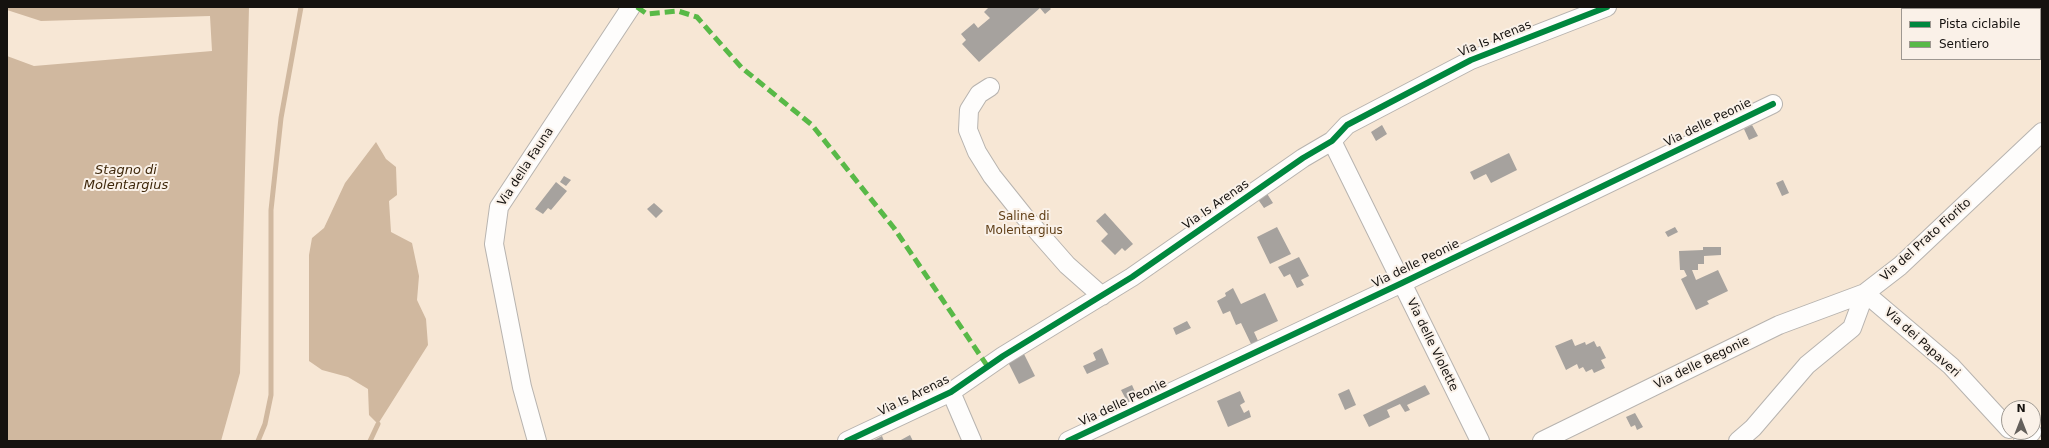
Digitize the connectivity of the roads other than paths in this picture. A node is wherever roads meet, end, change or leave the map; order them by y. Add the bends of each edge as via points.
1 (631, 7) edge
2 (1607, 7) edge
3 (990, 87) dead end
4 (1773, 104) dead end
5 (2042, 132) edge
6 (1332, 141) junction
7 (1402, 283) junction
8 (1866, 293) junction
9 (1102, 296) junction
10 (951, 392) junction
11 (2001, 421) edge
12 (537, 441) edge
13 (847, 441) edge
14 (972, 441) edge
15 (1068, 441) edge
16 (1480, 441) edge
17 (1542, 441) edge
18 (1738, 441) edge

1 - 12 street, Via della Fauna via 499,207 494,244 522,387
2 - 6 street, Via Is Arenas via 1471,60 1347,125
3 - 9 street via 979,94 969,110 968,130 977,152 992,176 1024,216 1067,265
4 - 7 street, Via delle Peonie
5 - 8 street, Via del Prato Fiorito via 1900,266
6 - 7 street, Via delle Violette
6 - 9 street, Via Is Arenas via 1303,158
7 - 15 street, Via delle Peonie
7 - 16 street, Via delle Violette
8 - 11 street, Via dei Papaveri via 1951,366
8 - 17 street, Via delle Begonie via 1779,325
8 - 18 street, Via del Prato Fiorito via 1852,328 1807,365 1753,428
9 - 10 street, Via Is Arenas via 1003,356
10 - 13 street, Via Is Arenas
10 - 14 street

